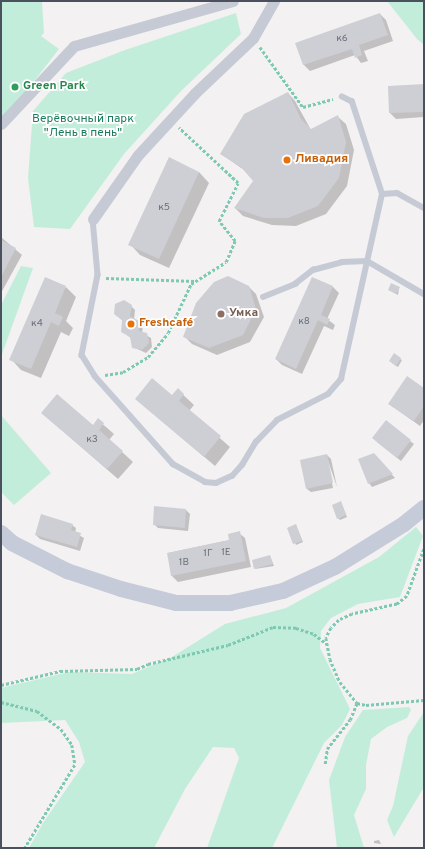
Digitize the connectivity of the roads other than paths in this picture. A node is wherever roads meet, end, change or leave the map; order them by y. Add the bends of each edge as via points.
1 (233, 1) edge
2 (274, 1) edge
3 (342, 97) road end
4 (1, 124) edge
5 (382, 194) junction
6 (424, 208) edge
7 (93, 220) joint
8 (367, 261) junction
9 (424, 294) edge
10 (263, 297) dead end
11 (424, 508) edge
12 (1, 532) edge

1 - 4 street via 74,46
2 - 7 street via 253,38 138,155
3 - 5 lane via 352,102
5 - 6 lane via 397,193
5 - 8 lane
7 - 8 lane via 98,277 82,355 95,376 173,464 205,482 232,476 256,442 276,420 328,394 341,379
8 - 9 lane
8 - 10 lane via 342,262 313,270 295,284
11 - 12 main road via 404,524 335,567 283,591 230,603 176,603 121,589 67,571 12,543

